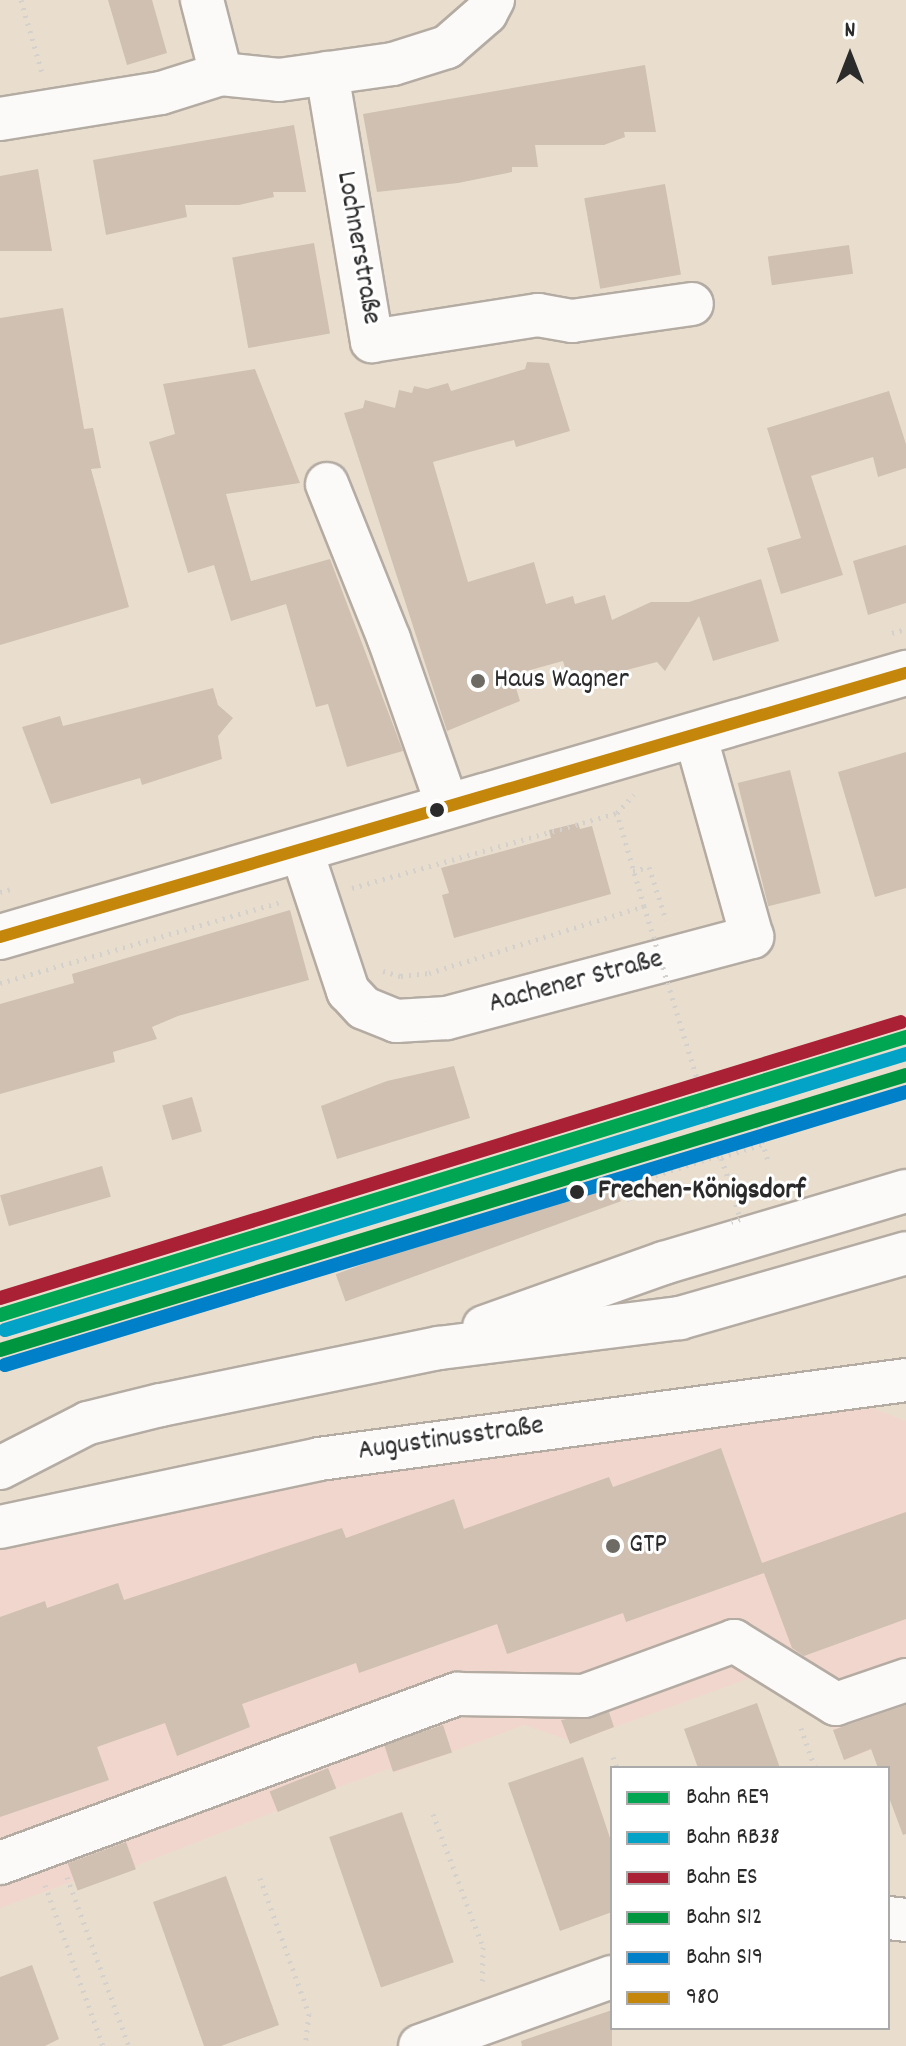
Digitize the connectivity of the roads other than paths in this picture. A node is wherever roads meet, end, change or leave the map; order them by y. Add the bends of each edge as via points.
1 (202, 0) edge
2 (493, 0) edge
3 (327, 73) junction
4 (221, 74) junction
5 (0, 119) edge
6 (692, 304) dead end
7 (327, 484) dead end
8 (906, 673) edge
9 (695, 734) junction
10 (447, 805) junction
11 (301, 849) junction
12 (0, 937) edge
13 (906, 1191) edge
14 (906, 1253) edge
15 (439, 1348) junction
16 (906, 1380) edge
17 (0, 1468) edge
18 (0, 1527) edge
19 (906, 1680) edge
20 (0, 1863) edge
21 (610, 1978) edge
22 (498, 2033) edge
23 (420, 2046) edge

1 - 4 street
2 - 3 street via 486,13 447,47 393,64
3 - 4 street via 279,80
3 - 6 street, Lochnerstraße via 372,341 538,315 572,321
4 - 5 street via 161,93
7 - 10 street
8 - 9 main road
9 - 10 main road
9 - 11 street, Aachener Straße via 752,937 447,1018 396,1021 364,1008 348,991
10 - 11 main road
11 - 12 main road
13 - 15 street via 508,1315
14 - 15 street via 680,1318
15 - 17 street via 88,1423
16 - 18 street, Augustinusstraße via 319,1459
19 - 20 street via 836,1704 734,1641 584,1696 458,1694
21 - 22 street
22 - 23 street

